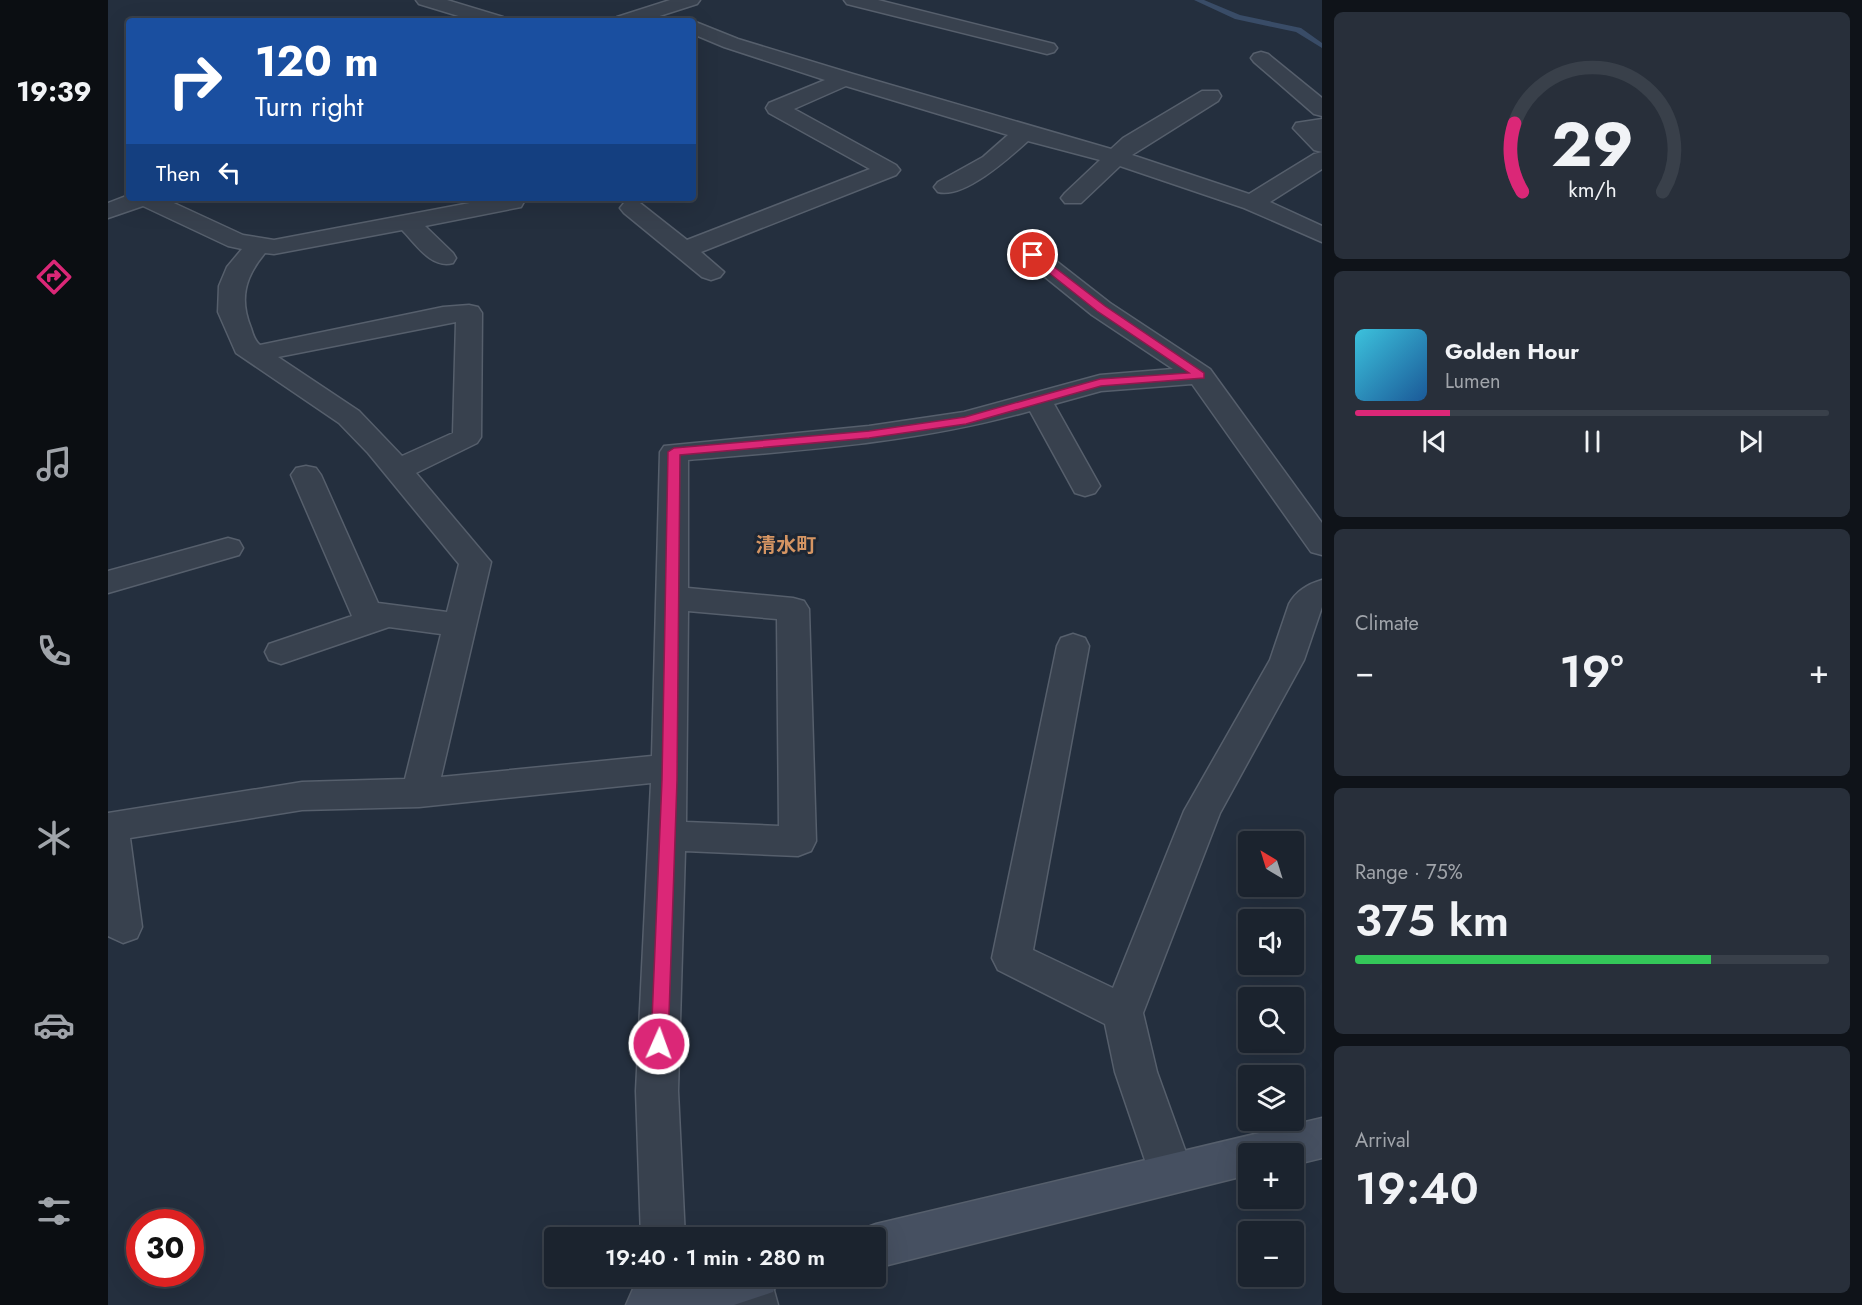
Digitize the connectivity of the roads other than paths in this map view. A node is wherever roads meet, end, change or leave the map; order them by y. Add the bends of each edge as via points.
1 (426, 0) edge
2 (625, 0) edge
3 (690, 0) edge
4 (854, 0) edge
5 (657, 11) junction
6 (486, 18) edge
7 (634, 18) edge
8 (673, 18) edge
9 (696, 28) edge
10 (1047, 48) dead end
11 (1261, 58) dead end
12 (845, 79) junction
13 (1210, 96) dead end
14 (1322, 109) edge
15 (1322, 126) edge
16 (1024, 133) junction
17 (1322, 145) edge
18 (1118, 158) junction
19 (1322, 159) edge
20 (946, 187) dead end
21 (1073, 198) dead end
22 (136, 201) edge
23 (150, 201) edge
24 (513, 201) edge
25 (1252, 203) junction
26 (632, 208) dead end
27 (108, 211) edge
28 (407, 222) junction
29 (1322, 235) edge
30 (258, 246) junction
31 (684, 250) junction
32 (1033, 255) dead end
33 (444, 258) dead end
34 (711, 272) dead end
35 (255, 354) junction
36 (1200, 375) junction
37 (1038, 400) junction
38 (397, 470) junction
39 (306, 476) dead end
40 (1084, 486) dead end
41 (1322, 545) edge
42 (228, 548) dead end
43 (108, 582) edge
44 (1322, 591) edge
45 (671, 598) junction
46 (387, 616) junction
47 (460, 625) junction
48 (1073, 646) dead end
49 (281, 652) dead end
50 (669, 768) junction
51 (419, 793) junction
52 (667, 836) junction
53 (123, 927) dead end
54 (1124, 1013) junction
55 (1322, 1138) edge
56 (1301, 1143) edge
57 (1238, 1157) edge
58 (1171, 1172) junction
59 (663, 1227) edge
60 (886, 1243) edge
61 (753, 1287) edge
62 (659, 1294) edge

1 - 6 street
2 - 5 street
3 - 5 street
4 - 10 street
5 - 7 street
5 - 8 street
9 - 12 street
11 - 14 street
12 - 16 street
12 - 31 street via 777,108 888,170
13 - 18 street via 1131,143
15 - 17 street via 1304,128
16 - 18 street
16 - 20 street via 991,162
18 - 21 street
18 - 25 street
19 - 25 street
22 - 27 street
23 - 30 street via 237,241
24 - 28 street
25 - 29 street
26 - 31 street
28 - 30 street via 274,247
28 - 33 street
30 - 35 street via 240,267 232,286 231,312 245,348
31 - 34 street
32 - 36 street via 1101,309
35 - 38 street via 349,417
35 - 38 street via 468,313 467,437
36 - 37 street via 1100,383
36 - 41 street
37 - 40 street
37 - 45 street via 966,420 869,435 674,452
38 - 47 street via 475,562
39 - 46 street via 366,613
42 - 43 street
44 - 54 street via 1305,604 1287,660 1202,811
45 - 50 street
45 - 52 street via 793,609 798,841
46 - 47 street
46 - 49 street
47 - 51 street
48 - 54 street via 1012,958
50 - 51 street
50 - 52 street
51 - 53 street via 302,796 110,827
52 - 59 street via 657,1090
54 - 58 street via 1136,1072
55 - 56 street
57 - 58 street
58 - 60 street
61 - 62 street

